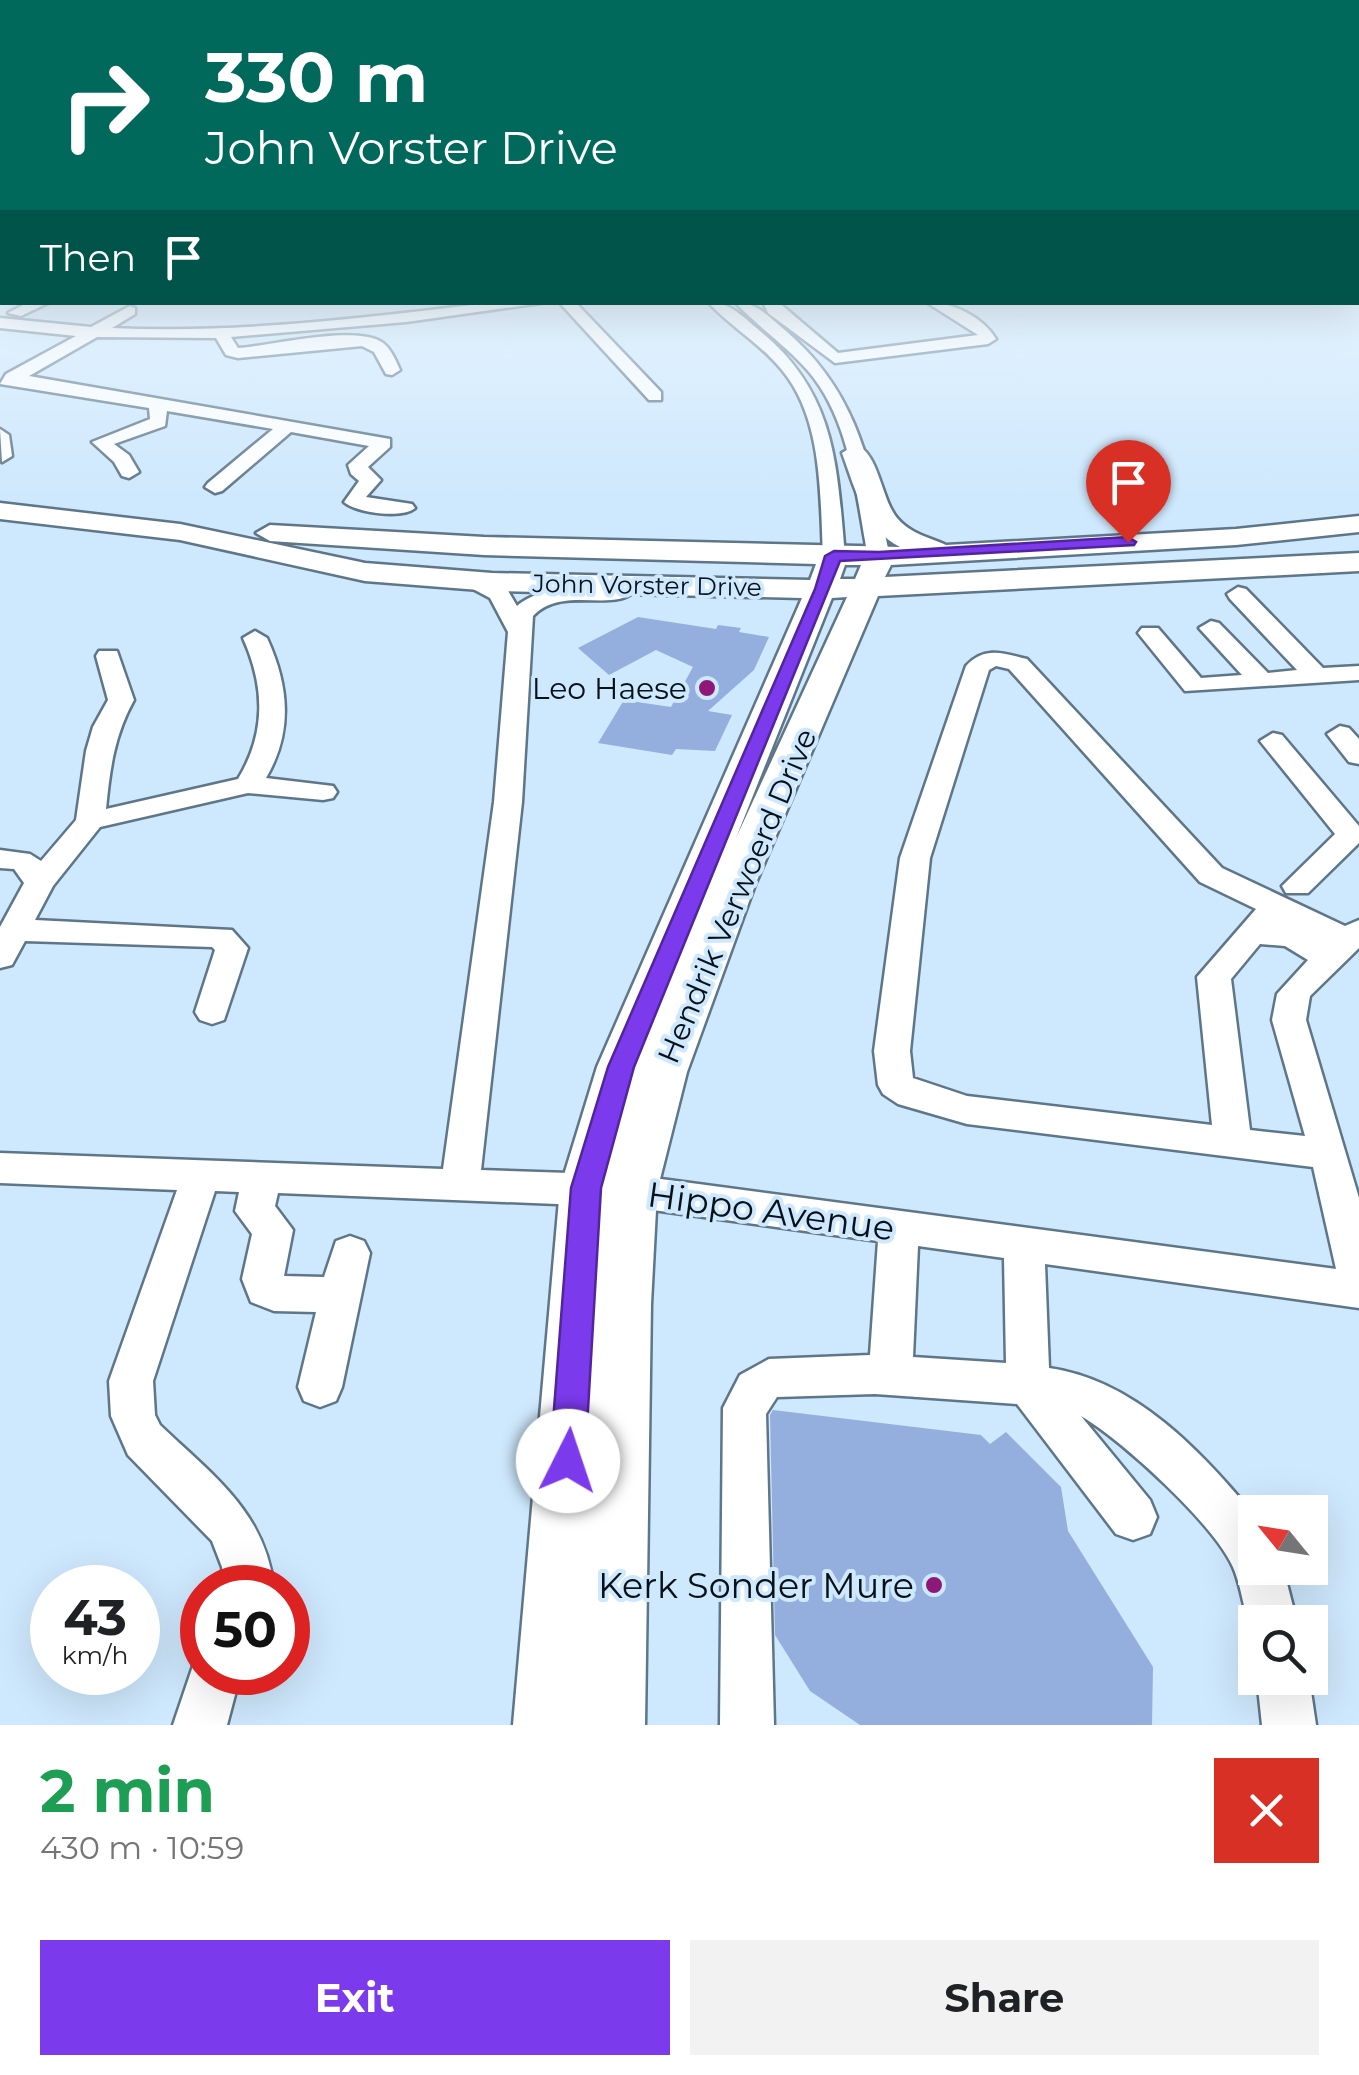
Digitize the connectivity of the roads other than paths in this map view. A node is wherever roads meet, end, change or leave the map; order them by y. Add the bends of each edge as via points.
1 (87, 336) edge
2 (222, 336) edge
3 (598, 336) edge
4 (753, 336) edge
5 (780, 336) edge
6 (806, 336) edge
7 (986, 336) edge
8 (392, 370) dead end
9 (8, 379) edge
10 (655, 396) dead end
11 (157, 405) junction
12 (288, 425) junction
13 (0, 435) edge
14 (855, 453) junction
15 (2, 456) edge
16 (129, 472) dead end
17 (215, 488) dead end
18 (405, 508) dead end
19 (0, 509) edge
20 (1359, 524) edge
21 (948, 552) junction
22 (834, 556) junction
23 (879, 557) junction
24 (1359, 562) edge
25 (469, 581) junction
26 (738, 587) junction
27 (867, 588) junction
28 (823, 589) junction
29 (1238, 594) dead end
30 (1211, 628) dead end
31 (518, 629) junction
32 (1150, 633) dead end
33 (256, 638) dead end
34 (108, 656) dead end
35 (1359, 673) edge
36 (1317, 677) junction
37 (1262, 681) junction
38 (1340, 734) dead end
39 (1273, 741) dead end
40 (1359, 756) edge
41 (248, 784) junction
42 (323, 792) dead end
43 (88, 824) junction
44 (1356, 834) edge
45 (8, 858) edge
46 (38, 883) junction
47 (1276, 907) junction
48 (1345, 942) edge
49 (7, 944) edge
50 (212, 1012) dead end
51 (1232, 1143) junction
52 (1329, 1154) junction
53 (0, 1168) edge
54 (201, 1176) junction
55 (261, 1178) junction
56 (460, 1183) junction
57 (608, 1189) junction
58 (900, 1229) junction
59 (1024, 1244) junction
60 (350, 1253) dead end
61 (1359, 1279) edge
62 (1359, 1290) edge
63 (340, 1295) junction
64 (890, 1376) junction
65 (1028, 1384) junction
66 (320, 1387) dead end
67 (1133, 1516) dead end
68 (1238, 1532) edge
69 (247, 1565) edge
70 (209, 1695) edge
71 (1286, 1695) edge
72 (200, 1725) edge
73 (550, 1725) edge
74 (608, 1725) edge
75 (747, 1725) edge
76 (1289, 1725) edge

1 - 9 street
2 - 8 street via 238,353 372,344
3 - 10 street
4 - 22 street, Hendrik Verwoerd Drive via 807,394 823,444
5 - 14 street via 825,380
6 - 7 street via 835,358
9 - 11 street
11 - 12 street
11 - 16 street via 159,422 101,442
12 - 17 street
12 - 18 street via 383,443 358,466 370,480 352,499
13 - 15 street
14 - 21 main road via 890,532
14 - 23 street
19 - 22 main road, John Vorster Drive via 346,539
19 - 25 main road, John Vorster Drive via 180,532 348,570
20 - 21 main road, John Vorster Drive
21 - 23 main road, John Vorster Drive
22 - 23 main road, John Vorster Drive
22 - 28 main road, Hendrik Verwoerd Drive
23 - 27 main road, Hendrik Verwoerd Drive
24 - 27 main road, John Vorster Drive
25 - 26 main road, John Vorster Drive
25 - 31 street via 499,594
26 - 28 main road, John Vorster Drive
26 - 31 street via 553,595 524,610
27 - 28 main road, John Vorster Drive
27 - 57 main road, Hendrik Verwoerd Drive
28 - 57 main road, Hendrik Verwoerd Drive via 621,1067
29 - 36 street
30 - 37 street
31 - 56 street via 508,802
32 - 37 street via 1194,686
33 - 41 street via 276,702 267,749
34 - 43 street via 120,700 99,751
35 - 36 street
36 - 37 street
38 - 40 street
39 - 44 street
41 - 42 street
41 - 43 street
43 - 45 street
43 - 46 street
44 - 47 street
45 - 46 street via 34,869
46 - 49 street
47 - 48 street via 1270,936
47 - 51 street via 1222,965 1213,986
47 - 51 street via 1211,875 1018,664 992,658 978,666 915,858 892,1051 896,1084 967,1110
48 - 52 street via 1294,994 1289,1020
49 - 50 street via 221,937 232,948
51 - 52 street
52 - 61 street
53 - 54 street, Hippo Avenue
54 - 55 street, Hippo Avenue
54 - 69 street via 131,1381 133,1416 144,1440 230,1525
55 - 56 street, Hippo Avenue
55 - 63 street via 256,1211 273,1230 266,1289
56 - 57 street, Hippo Avenue
57 - 58 street, Hippo Avenue
57 - 73 main road, Hendrik Verwoerd Drive
57 - 74 main road, Hendrik Verwoerd Drive via 623,1304
58 - 59 street, Hippo Avenue
58 - 64 street
59 - 62 street, Hippo Avenue
59 - 65 street
60 - 63 street
63 - 66 street
64 - 65 street
64 - 75 street via 779,1376 756,1387 748,1400
65 - 67 street
65 - 68 street via 1086,1396 1120,1416
70 - 72 street
71 - 76 street

